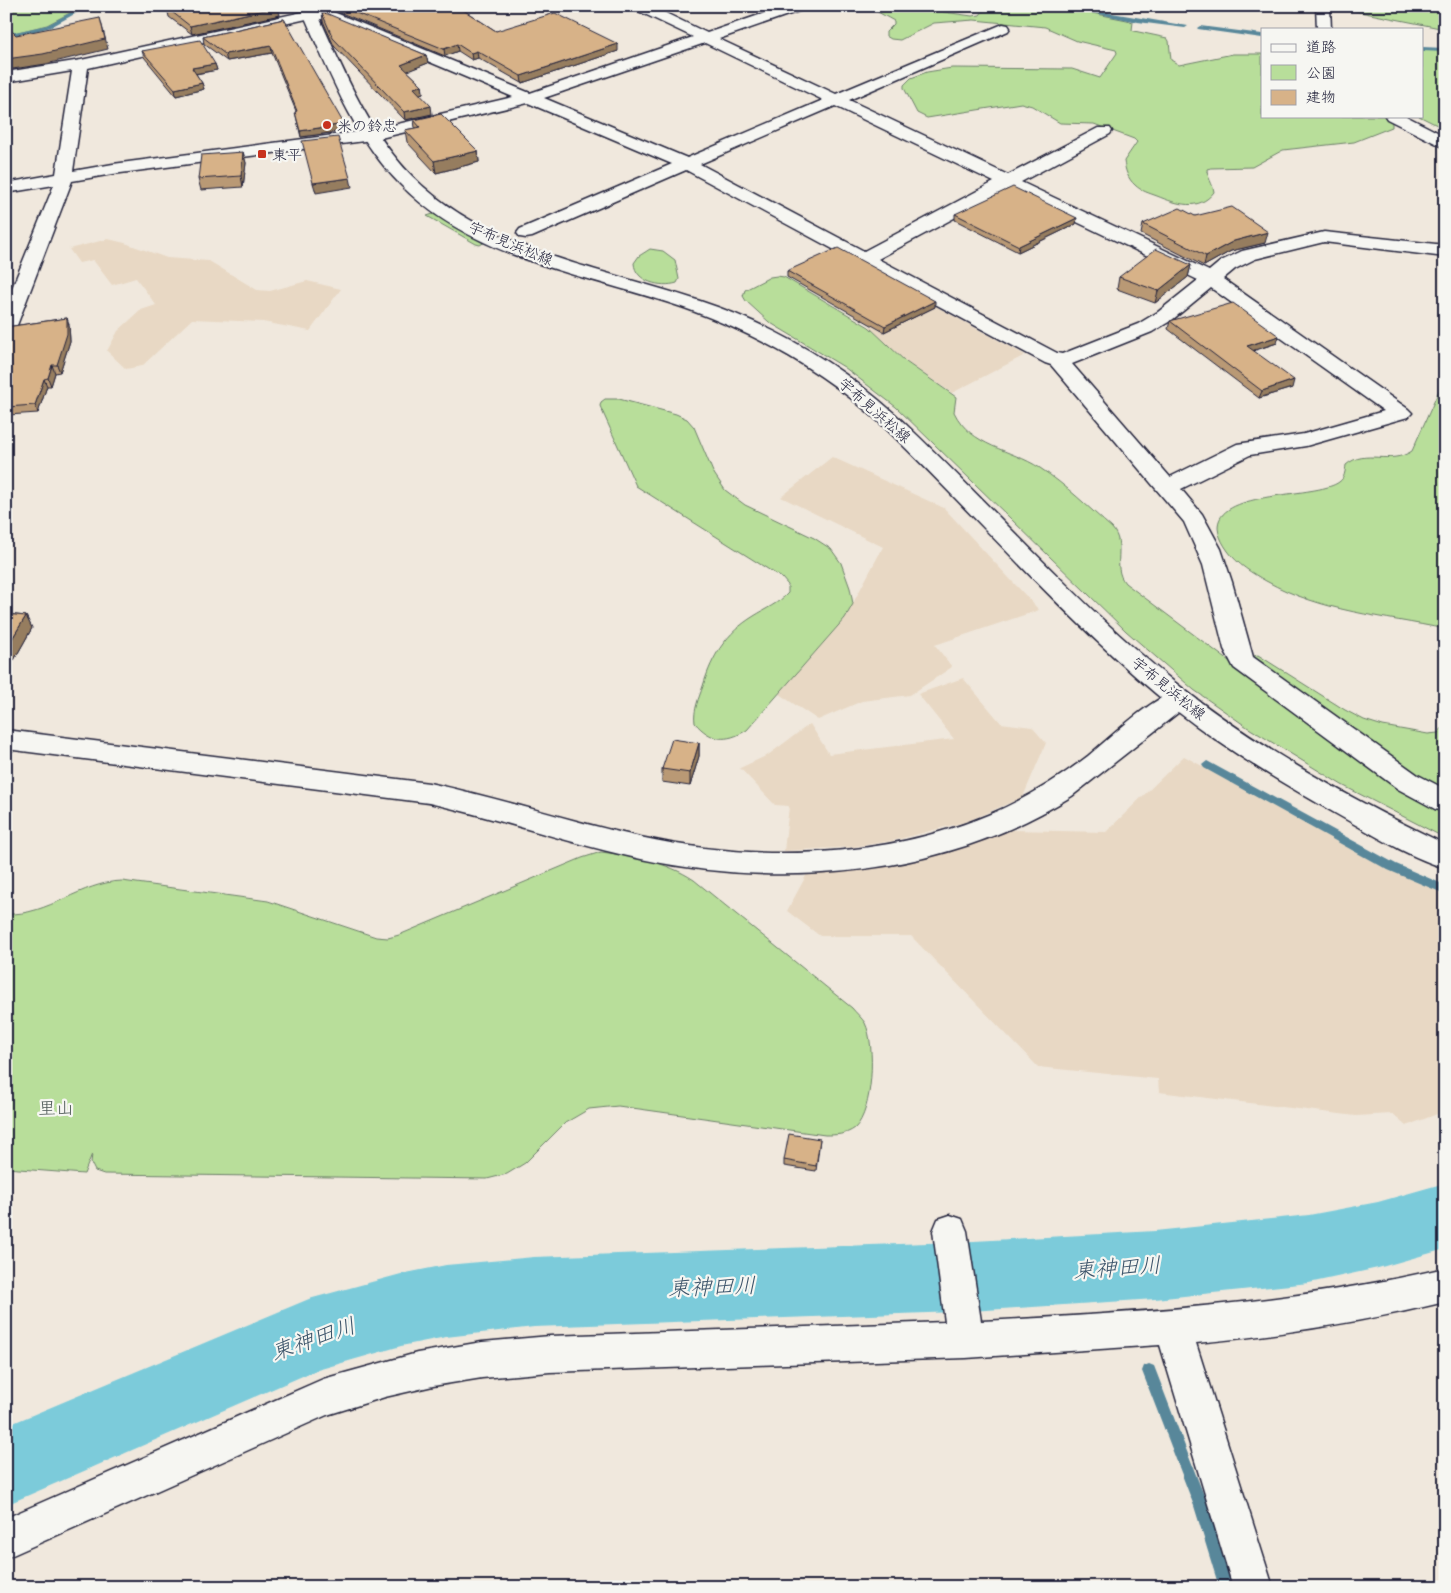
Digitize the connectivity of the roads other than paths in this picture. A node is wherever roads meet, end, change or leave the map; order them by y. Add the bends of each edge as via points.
1 (333, 6) edge
2 (639, 6) edge
3 (800, 6) edge
4 (1323, 6) edge
5 (309, 10) edge
6 (1003, 28) dead end
7 (1324, 28) edge
8 (706, 38) junction
9 (81, 65) junction
10 (6, 77) edge
11 (530, 98) junction
12 (836, 100) junction
13 (1397, 118) edge
14 (1104, 131) dead end
15 (372, 135) junction
16 (1445, 143) edge
17 (687, 164) junction
18 (64, 177) junction
19 (1008, 182) junction
20 (6, 188) edge
21 (526, 232) dead end
22 (1445, 251) edge
23 (863, 259) junction
24 (1211, 279) junction
25 (6, 328) edge
26 (1058, 360) junction
27 (1166, 487) junction
28 (1179, 699) junction
29 (6, 739) edge
30 (1445, 802) edge
31 (1445, 857) edge
32 (950, 1231) dead end
33 (1445, 1285) edge
34 (1172, 1327) junction
35 (965, 1335) junction
36 (6, 1538) edge
37 (1253, 1587) edge

1 - 5 street
2 - 8 street
3 - 8 street
4 - 7 street
5 - 9 street
5 - 11 street via 333,16
5 - 15 street, 宇布見浜松線 via 350,98
6 - 12 street
8 - 11 street
8 - 12 street
9 - 10 street
9 - 18 street
11 - 15 street
11 - 17 street
12 - 17 street
12 - 19 street
13 - 16 street
14 - 19 street
15 - 18 street
15 - 28 street, 宇布見浜松線 via 415,189 441,210 474,229 534,255 736,321 782,343 831,373 881,412 1116,644
17 - 21 street
17 - 23 street
18 - 20 street
18 - 25 street
19 - 23 street
19 - 24 street
22 - 24 street via 1345,238 1315,238 1243,257
23 - 26 street via 1042,355
24 - 26 street via 1145,328
24 - 27 street via 1401,413 1306,440 1245,449
26 - 27 street
27 - 30 street via 1194,519 1207,540 1237,649 1244,662 1256,674 1394,773
28 - 29 street via 1161,710 1074,782 1011,816 975,830 897,852 812,862 682,856 429,793
28 - 31 street, 宇布見浜松線 via 1233,738 1330,797
32 - 35 street
33 - 34 street via 1335,1309
34 - 35 street
34 - 37 street
35 - 36 street via 533,1356 490,1359 407,1373 323,1398

